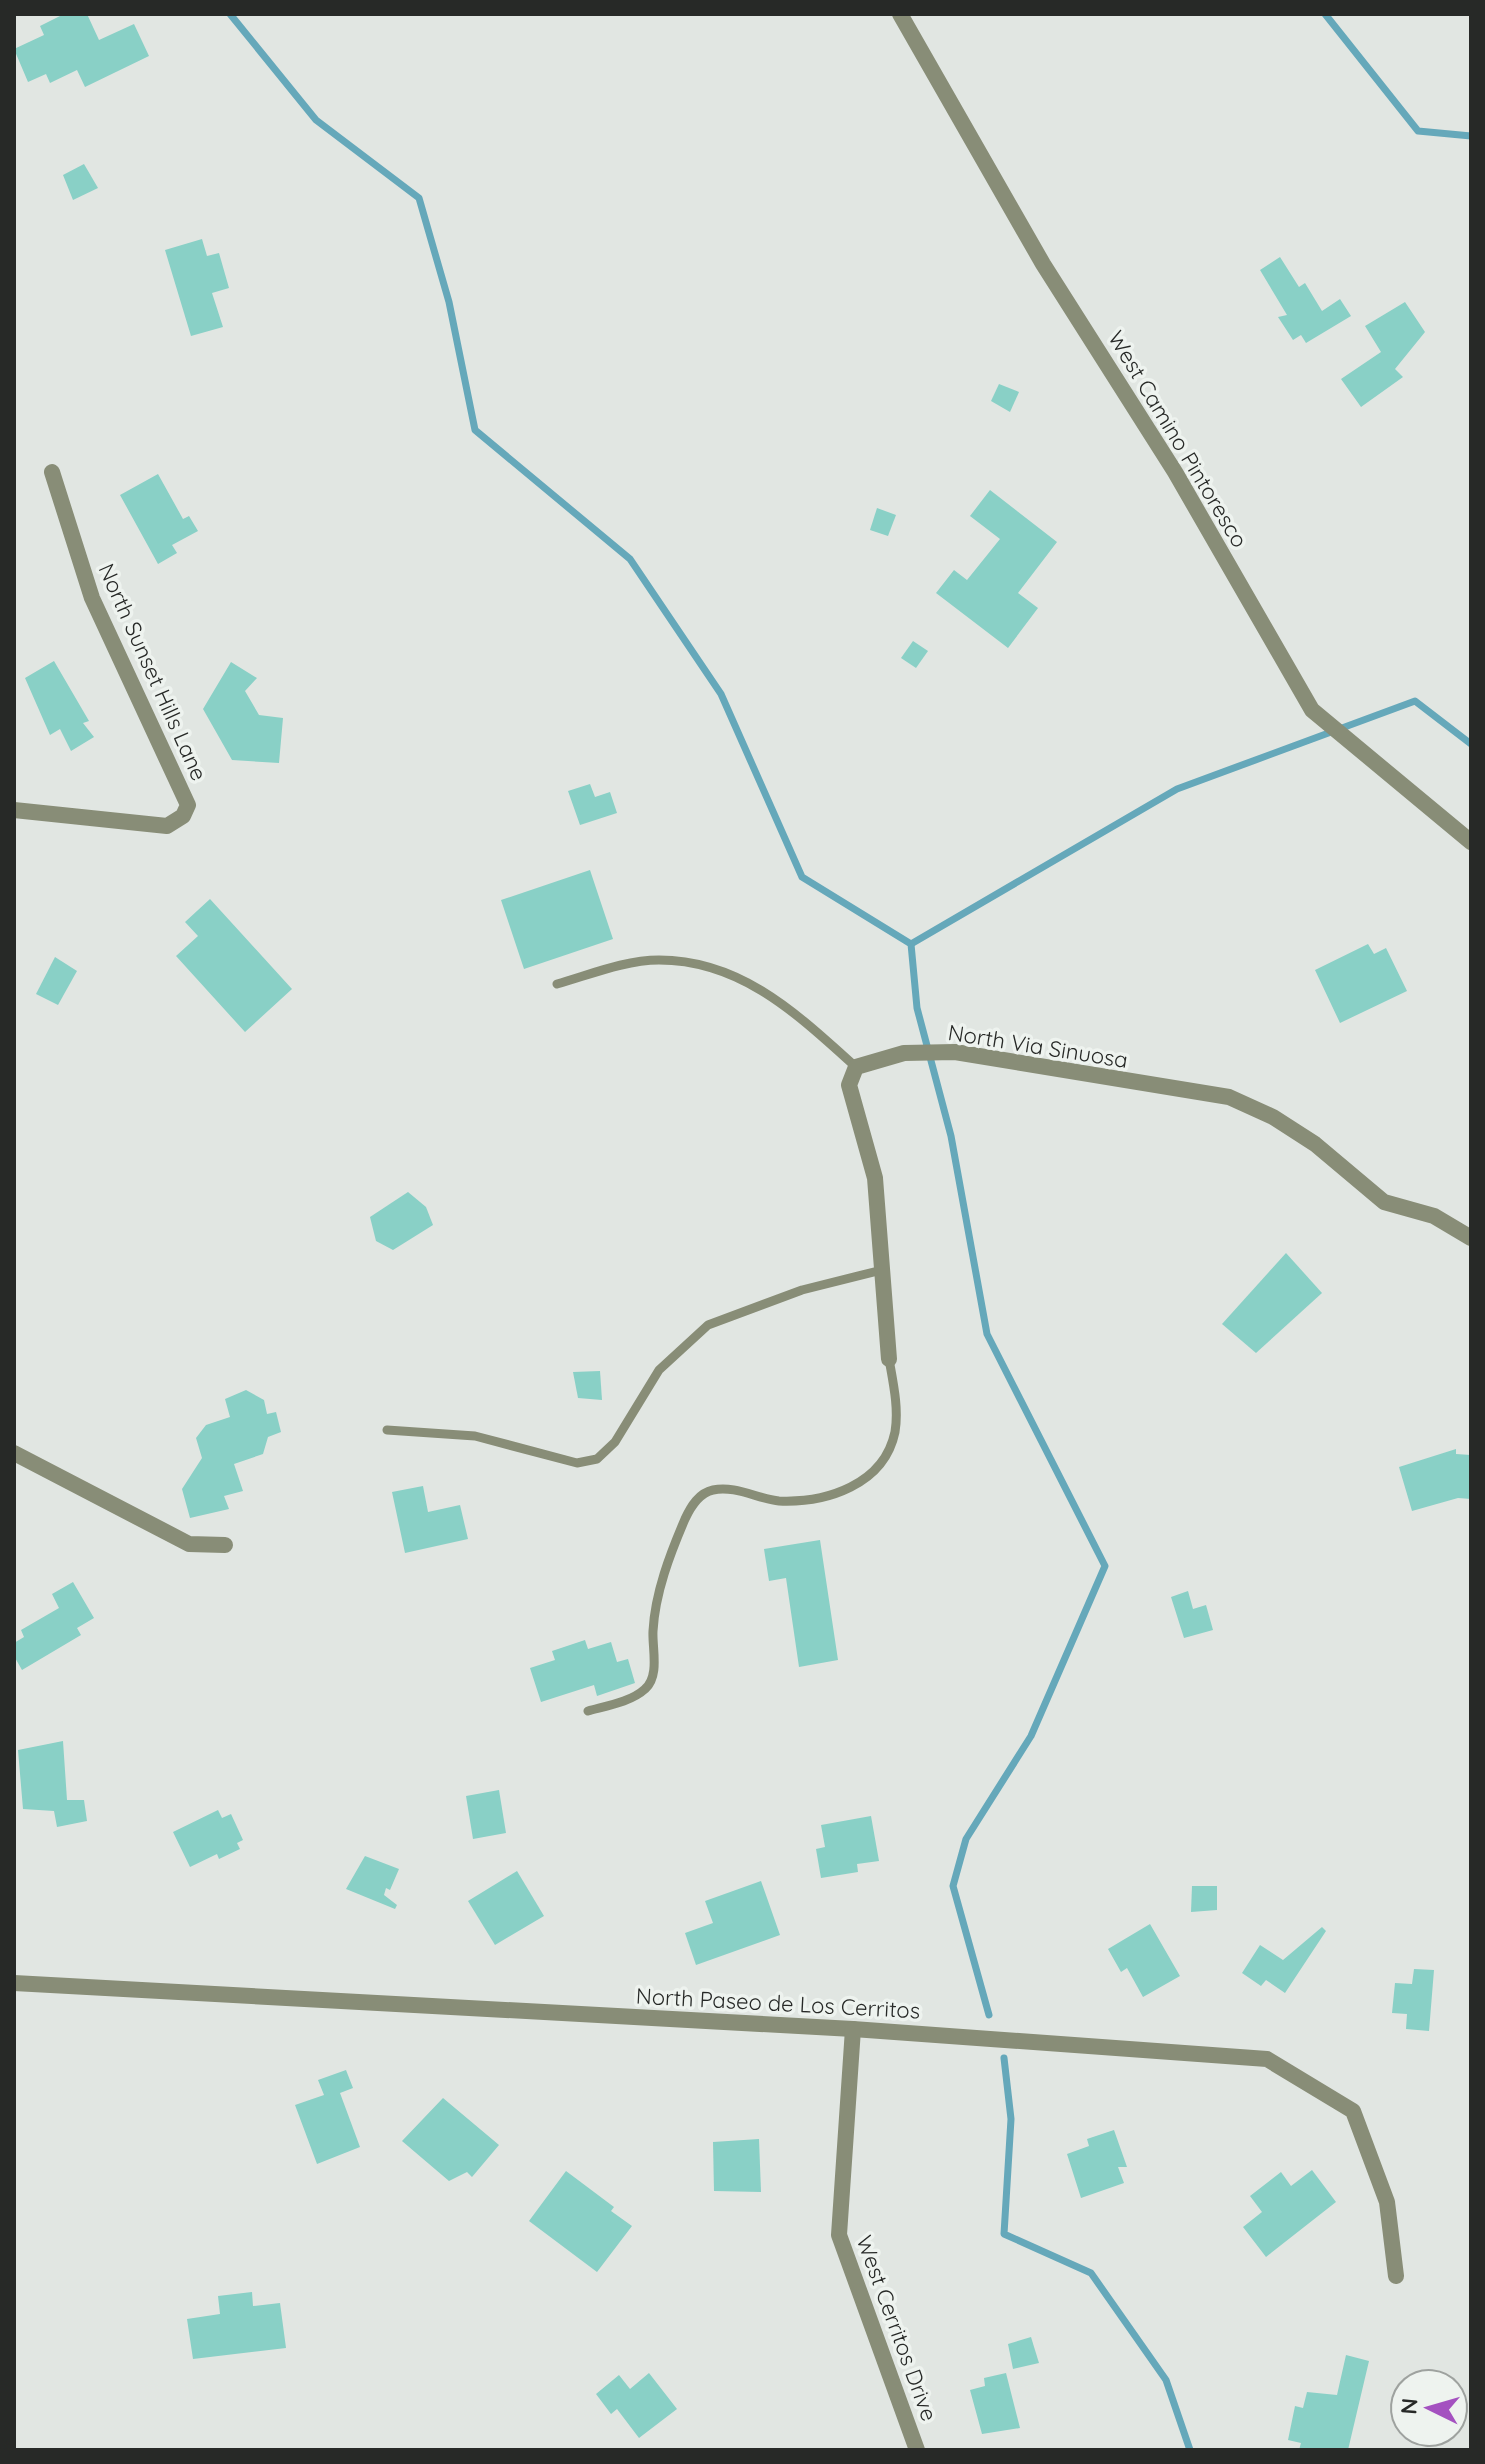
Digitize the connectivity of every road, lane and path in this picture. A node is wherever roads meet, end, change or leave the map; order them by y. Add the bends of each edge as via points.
1 (900, 14) edge
2 (52, 472) dead end
3 (14, 810) edge
4 (1471, 842) edge
5 (557, 984) dead end
6 (856, 1067) junction
7 (1471, 1238) edge
8 (882, 1270) junction
9 (889, 1359) joint
10 (387, 1430) dead end
11 (14, 1453) edge
12 (225, 1545) dead end
13 (588, 1711) dead end
14 (14, 1983) edge
15 (853, 2029) junction
16 (1396, 2276) dead end
17 (917, 2450) edge

1 - 4 street, West Camino Pintoresco via 1043,264 1175,472 1312,710
2 - 3 street, North Sunset Hills Lane via 92,598 188,805 183,816 167,826
5 - 6 lane via 658,960 717,970 771,994
6 - 7 street, North Via Sinuosa via 904,1053 955,1052 1229,1097 1315,1144 1384,1202 1434,1216
6 - 8 street via 849,1085 875,1178
8 - 9 street
8 - 10 lane via 802,1290 708,1325 659,1370 615,1442 597,1459 577,1463 475,1436
9 - 13 lane via 894,1434 870,1472 857,1485 811,1501 717,1489 704,1493 686,1517 656,1606 653,1678 634,1697
11 - 12 street via 189,1544
14 - 15 street, North Paseo de Los Cerritos
15 - 16 street, North Paseo de Los Cerritos via 1267,2059 1353,2111 1387,2202
15 - 17 street, West Cerritos Drive via 839,2235

